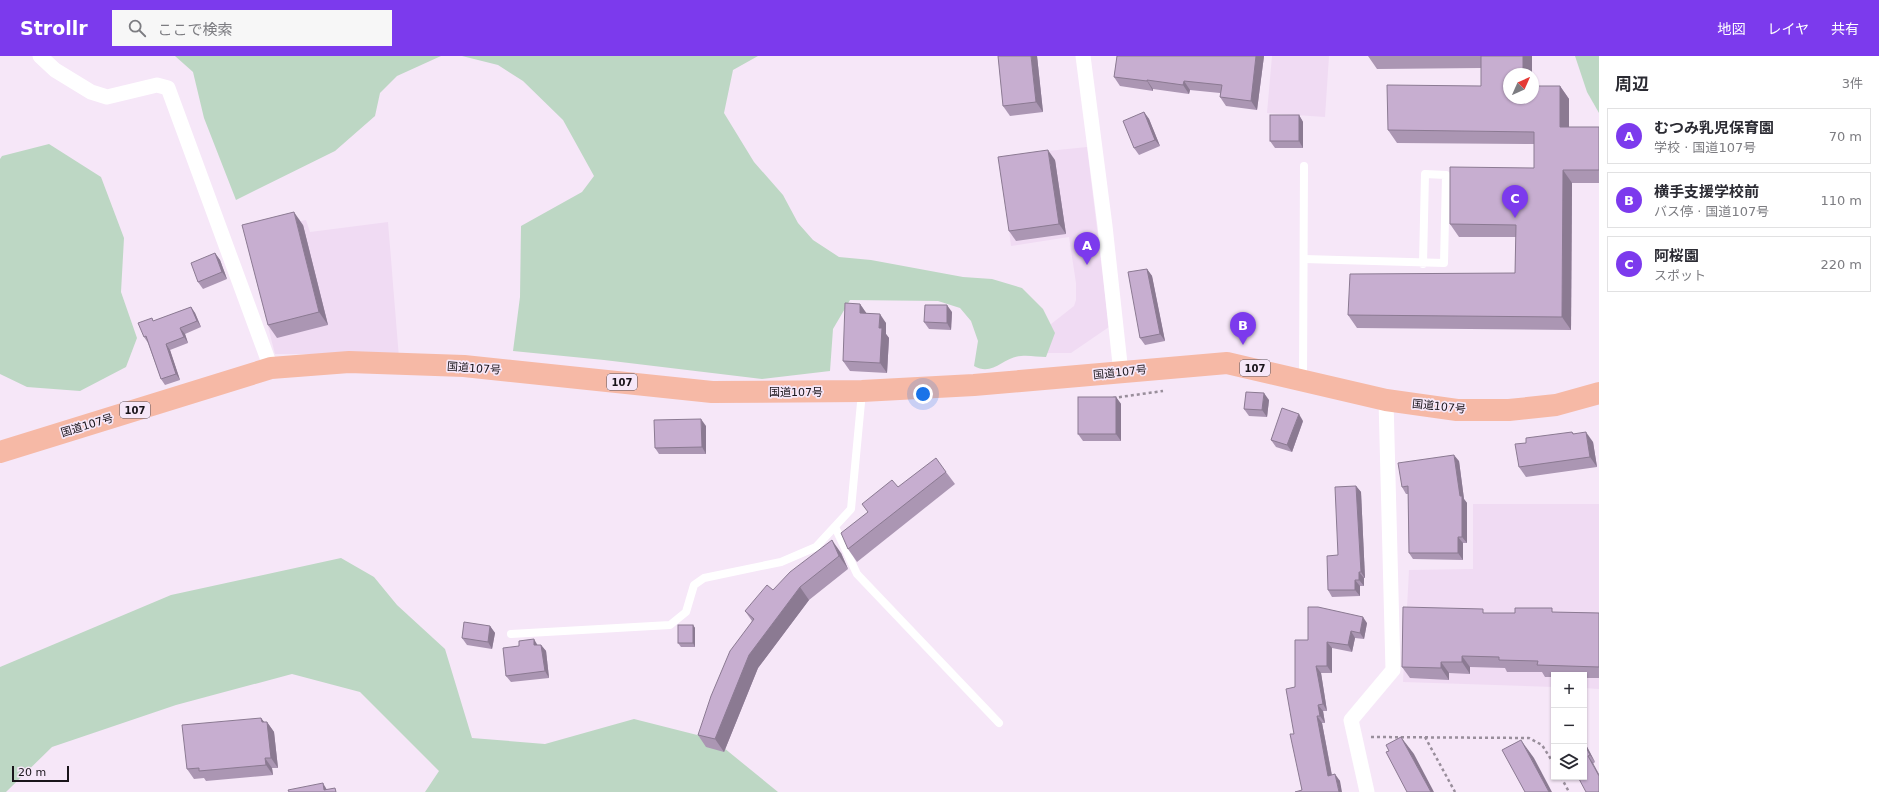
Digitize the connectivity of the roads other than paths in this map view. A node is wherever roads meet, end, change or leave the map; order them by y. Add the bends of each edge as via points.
1 (40, 56) edge
2 (1083, 56) edge
3 (1304, 166) dead end
4 (1304, 260) junction
5 (1423, 264) junction
6 (271, 368) junction
7 (1121, 373) junction
8 (1302, 380) junction
9 (862, 392) junction
10 (1599, 392) edge
11 (1386, 400) junction
12 (0, 452) edge
13 (835, 526) junction
14 (511, 634) dead end
15 (999, 723) dead end
16 (1367, 792) edge

1 - 6 street via 55,70 91,92 107,97 156,85 168,88
2 - 7 street
3 - 4 lane
4 - 5 lane
4 - 8 lane
5 - 5 lane via 1444,263 1446,175 1425,174
6 - 9 highway, 国道107号 / 107 via 349,362 464,366 712,392
6 - 12 highway, 国道107号 / 107
7 - 8 highway, 国道107号 / 107 via 1227,363
7 - 9 highway, 国道107号 / 107
8 - 11 highway, 国道107号 / 107
9 - 13 lane via 851,509
10 - 11 highway, 国道107号 / 107 via 1556,405 1509,410 1458,410
11 - 16 street via 1393,670 1351,720
13 - 14 lane via 816,546 781,562 704,578 694,585 686,612 670,625
13 - 15 lane via 857,574

